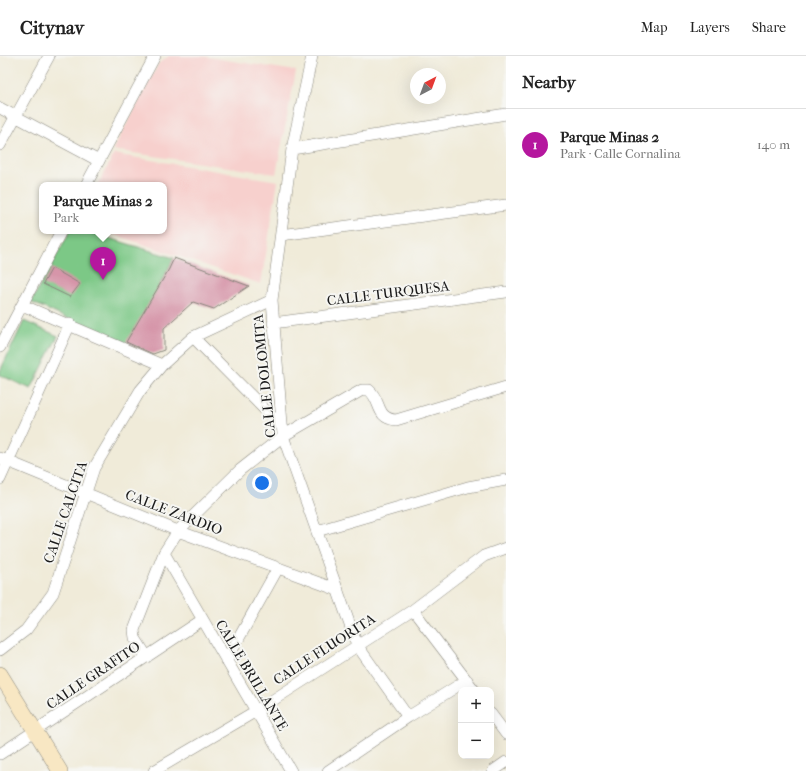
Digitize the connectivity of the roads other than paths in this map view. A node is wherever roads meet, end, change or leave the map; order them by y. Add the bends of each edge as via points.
1 (49, 56) edge
2 (155, 56) edge
3 (312, 56) edge
4 (0, 108) edge
5 (506, 114) edge
6 (15, 116) junction
7 (0, 145) edge
8 (292, 149) junction
9 (99, 161) junction
10 (88, 182) edge
11 (506, 205) edge
12 (60, 234) edge
13 (281, 235) junction
14 (506, 292) edge
15 (272, 300) junction
16 (22, 305) junction
17 (273, 323) junction
18 (70, 324) junction
19 (193, 337) junction
20 (0, 347) edge
21 (162, 365) junction
22 (506, 387) edge
23 (283, 432) junction
24 (5, 460) edge
25 (0, 479) edge
26 (506, 480) edge
27 (85, 494) junction
28 (178, 531) junction
29 (317, 531) junction
30 (506, 548) edge
31 (164, 553) junction
32 (278, 568) junction
33 (338, 590) junction
34 (413, 610) junction
35 (202, 620) junction
36 (357, 645) junction
37 (0, 650) edge
38 (147, 657) junction
39 (226, 661) junction
40 (0, 674) edge
41 (467, 680) junction
42 (472, 687) edge
43 (256, 711) junction
44 (408, 717) junction
45 (494, 718) edge
46 (506, 730) edge
47 (35, 731) junction
48 (506, 734) edge
49 (0, 754) edge
50 (506, 762) edge
51 (60, 771) edge
52 (154, 771) edge
53 (291, 771) edge
54 (328, 771) edge
55 (493, 771) edge

1 - 6 street
2 - 9 street
3 - 8 street, CALLE DOLOMITA
4 - 6 street
5 - 8 street
6 - 7 street
6 - 9 street
8 - 13 street, CALLE DOLOMITA
9 - 10 street
11 - 13 street
12 - 16 street
13 - 15 street, CALLE DOLOMITA
14 - 17 street, CALLE TURQUESA
15 - 17 street, CALLE DOLOMITA
15 - 19 street, CALLE CALCITA
16 - 18 street
16 - 20 street
17 - 23 street, CALLE DOLOMITA
18 - 21 street
18 - 24 street
19 - 21 street, CALLE CALCITA
19 - 23 street
21 - 27 street, CALLE CALCITA via 140,391 94,468
22 - 23 street via 396,420 388,419 381,414 375,395 369,390 362,390
23 - 28 street
23 - 29 street, CALLE DOLOMITA
24 - 25 street
24 - 27 street, CALLE ZARDIO
26 - 29 street via 468,486
27 - 28 street, CALLE ZARDIO
27 - 37 street, CALLE CALCITA via 53,593 26,630
28 - 31 street
28 - 32 street, CALLE ZARDIO
29 - 33 street, CALLE DOLOMITA
30 - 34 street, CALLE FLUORITA via 484,556
31 - 35 street, CALLE BRILLANTE
31 - 38 street via 134,630 135,638
32 - 33 street, CALLE ZARDIO
32 - 39 street
33 - 36 street, CALLE DOLOMITA
34 - 36 street, CALLE FLUORITA
34 - 41 street
35 - 38 street, CALLE GRAFITO
35 - 39 street, CALLE BRILLANTE
36 - 43 street, CALLE FLUORITA
36 - 44 street, CALLE DOLOMITA
38 - 47 street, CALLE GRAFITO
39 - 43 street, CALLE BRILLANTE
40 - 47 main road
41 - 42 street
41 - 44 street
43 - 52 street, CALLE FLUORITA
43 - 53 street, CALLE BRILLANTE
44 - 54 street
45 - 48 street
46 - 48 street
47 - 49 street, CALLE GRAFITO
47 - 51 main road
50 - 55 street

